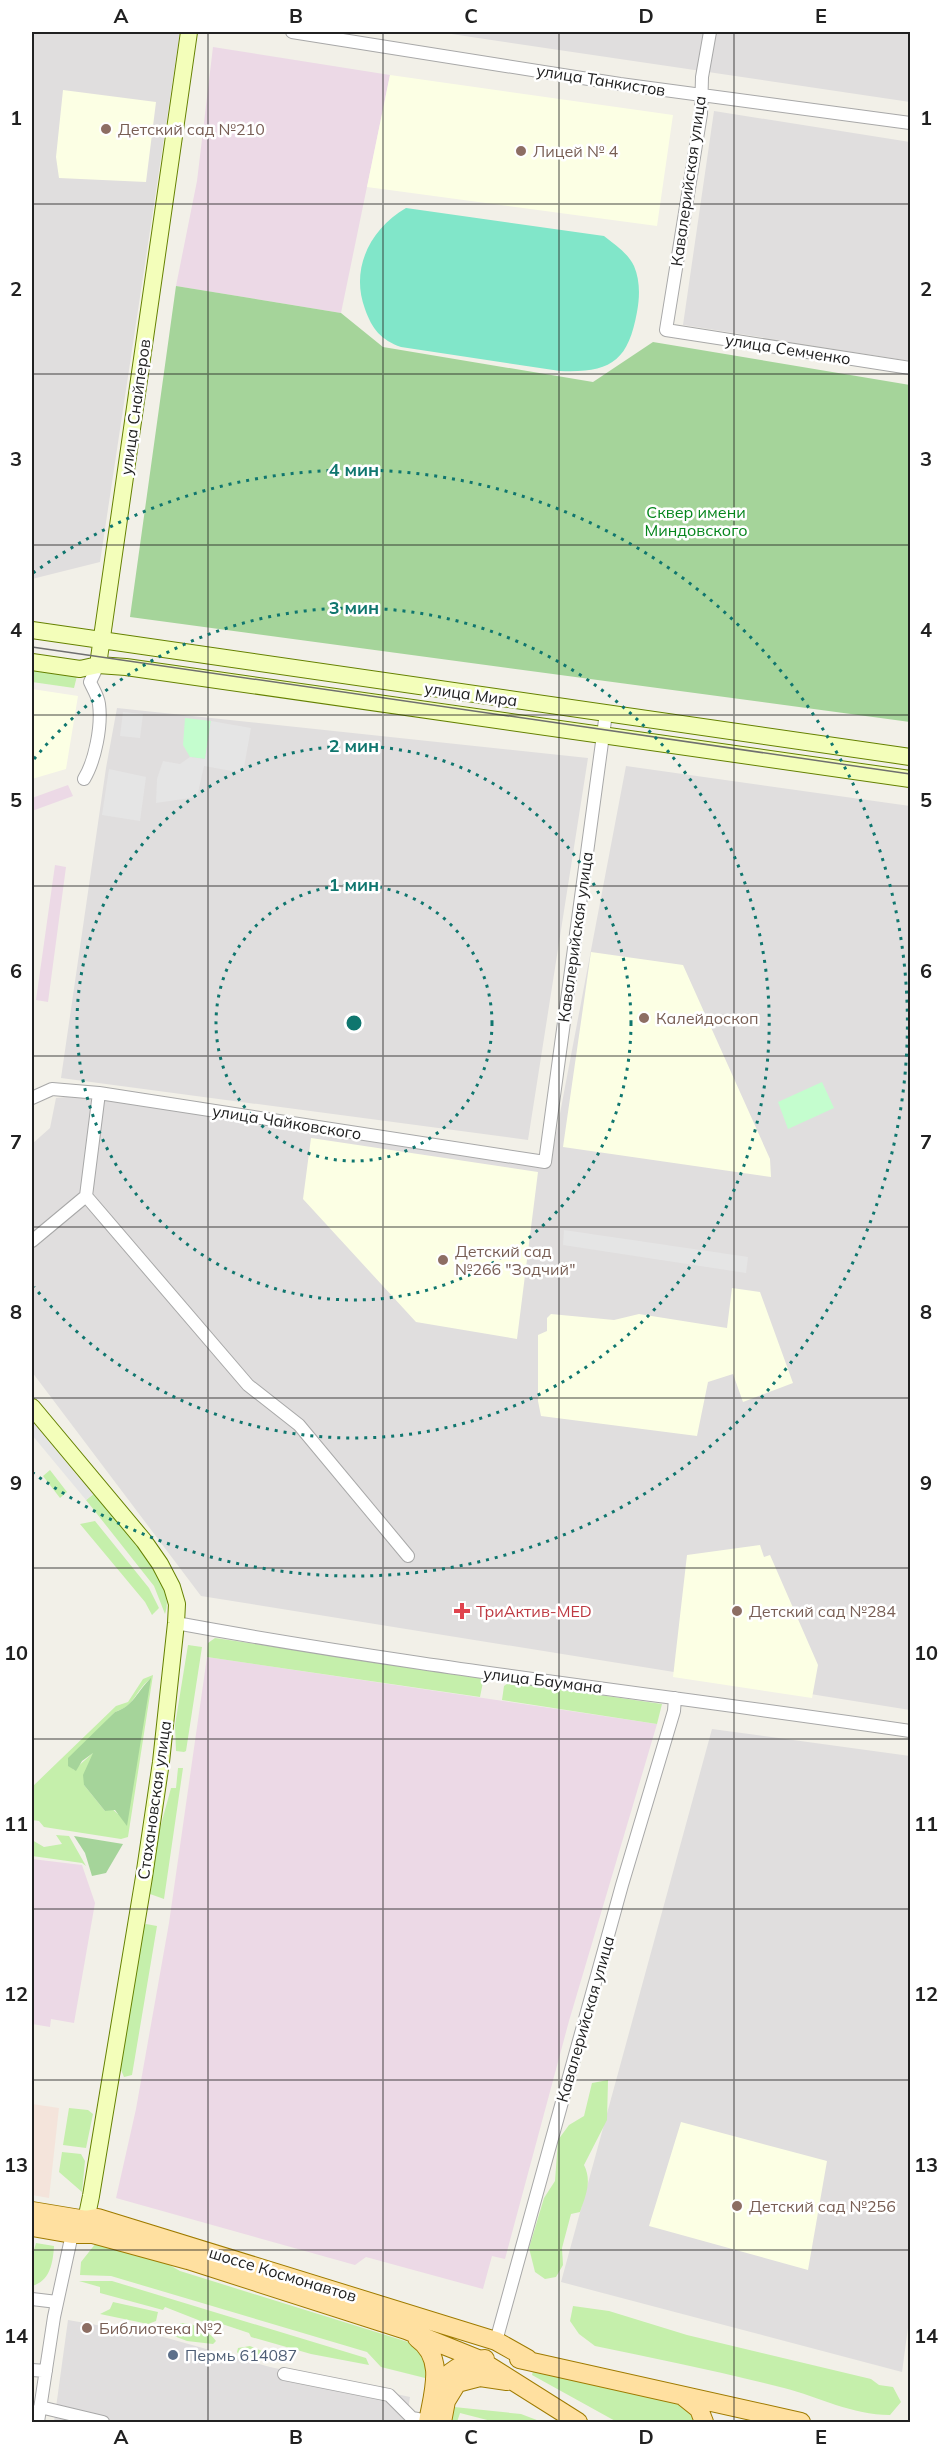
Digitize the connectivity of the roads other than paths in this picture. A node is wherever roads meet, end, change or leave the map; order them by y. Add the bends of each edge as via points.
1 (189, 32) edge
2 (292, 32) edge
3 (710, 32) edge
4 (700, 95) junction
5 (910, 123) edge
6 (666, 330) joint
7 (910, 368) edge
8 (32, 630) edge
9 (101, 640) junction
10 (32, 662) edge
11 (98, 665) junction
12 (606, 713) junction
13 (603, 735) junction
14 (910, 756) edge
15 (84, 779) dead end
16 (910, 779) edge
17 (99, 1093) junction
18 (32, 1098) edge
19 (545, 1162) joint
20 (86, 1196) junction
21 (32, 1241) edge
22 (32, 1407) edge
23 (408, 1556) dead end
24 (176, 1623) junction
25 (675, 1698) junction
26 (910, 1731) edge
27 (32, 2211) edge
28 (86, 2220) junction
29 (32, 2227) edge
30 (72, 2234) junction
31 (32, 2299) edge
32 (57, 2302) junction
33 (406, 2330) junction
34 (496, 2341) junction
35 (478, 2359) junction
36 (528, 2359) junction
37 (32, 2370) edge
38 (46, 2371) junction
39 (284, 2374) dead end
40 (516, 2382) junction
41 (434, 2389) junction
42 (681, 2394) junction
43 (40, 2407) junction
44 (774, 2417) junction
45 (38, 2422) edge
46 (103, 2422) edge
47 (433, 2422) edge
48 (579, 2422) edge
49 (704, 2422) edge
50 (753, 2422) edge
51 (801, 2422) edge

1 - 9 main road, улица Снайперов
2 - 4 street, улица Танкистов
3 - 4 street, Кавалерийская улица
4 - 5 street, улица Танкистов
4 - 6 street, Кавалерийская улица via 701,114
6 - 7 street, улица Семченко
8 - 9 main road, улица Мира
9 - 11 main road, улица Снайперов
9 - 12 main road, улица Мира
10 - 11 main road, улица Мира via 80,669
11 - 13 main road, улица Мира
11 - 15 street, улица Снайперов via 90,682 99,712 92,760
12 - 13 street, Кавалерийская улица
12 - 14 main road, улица Мира
13 - 16 main road, улица Мира
13 - 19 street, Кавалерийская улица
17 - 18 street, улица Чайковского via 52,1089
17 - 19 street, улица Чайковского
17 - 20 street
20 - 21 street
20 - 23 street via 248,1385 299,1425
22 - 24 main road, Стахановская улица via 160,1564 174,1595
24 - 25 street, улица Баумана via 485,1674
24 - 28 main road, Стахановская улица via 144,1877
25 - 26 street, улица Баумана
25 - 34 street, Кавалерийская улица
27 - 28 main road, шоссе Космонавтов
28 - 30 main road
28 - 34 main road, шоссе Космонавтов via 99,2217
29 - 30 main road, шоссе Космонавтов
30 - 32 street
30 - 33 main road, шоссе Космонавтов via 93,2234 188,2260
31 - 32 street
32 - 38 street
33 - 35 main road, шоссе Космонавтов
33 - 41 main road via 433,2351
34 - 36 main road, шоссе Космонавтов
35 - 36 main road, шоссе Космонавтов
35 - 40 main road, шоссе Космонавтов
35 - 41 main road via 455,2369
36 - 42 main road, шоссе Космонавтов
37 - 38 street
38 - 43 street
39 - 47 street via 389,2395 412,2418
40 - 47 main road via 480,2377 457,2383
40 - 48 main road, шоссе Космонавтов
41 - 47 main road
42 - 44 main road, шоссе Космонавтов
42 - 49 main road via 699,2409
43 - 45 street
43 - 46 street
44 - 50 main road
44 - 51 main road, шоссе Космонавтов

